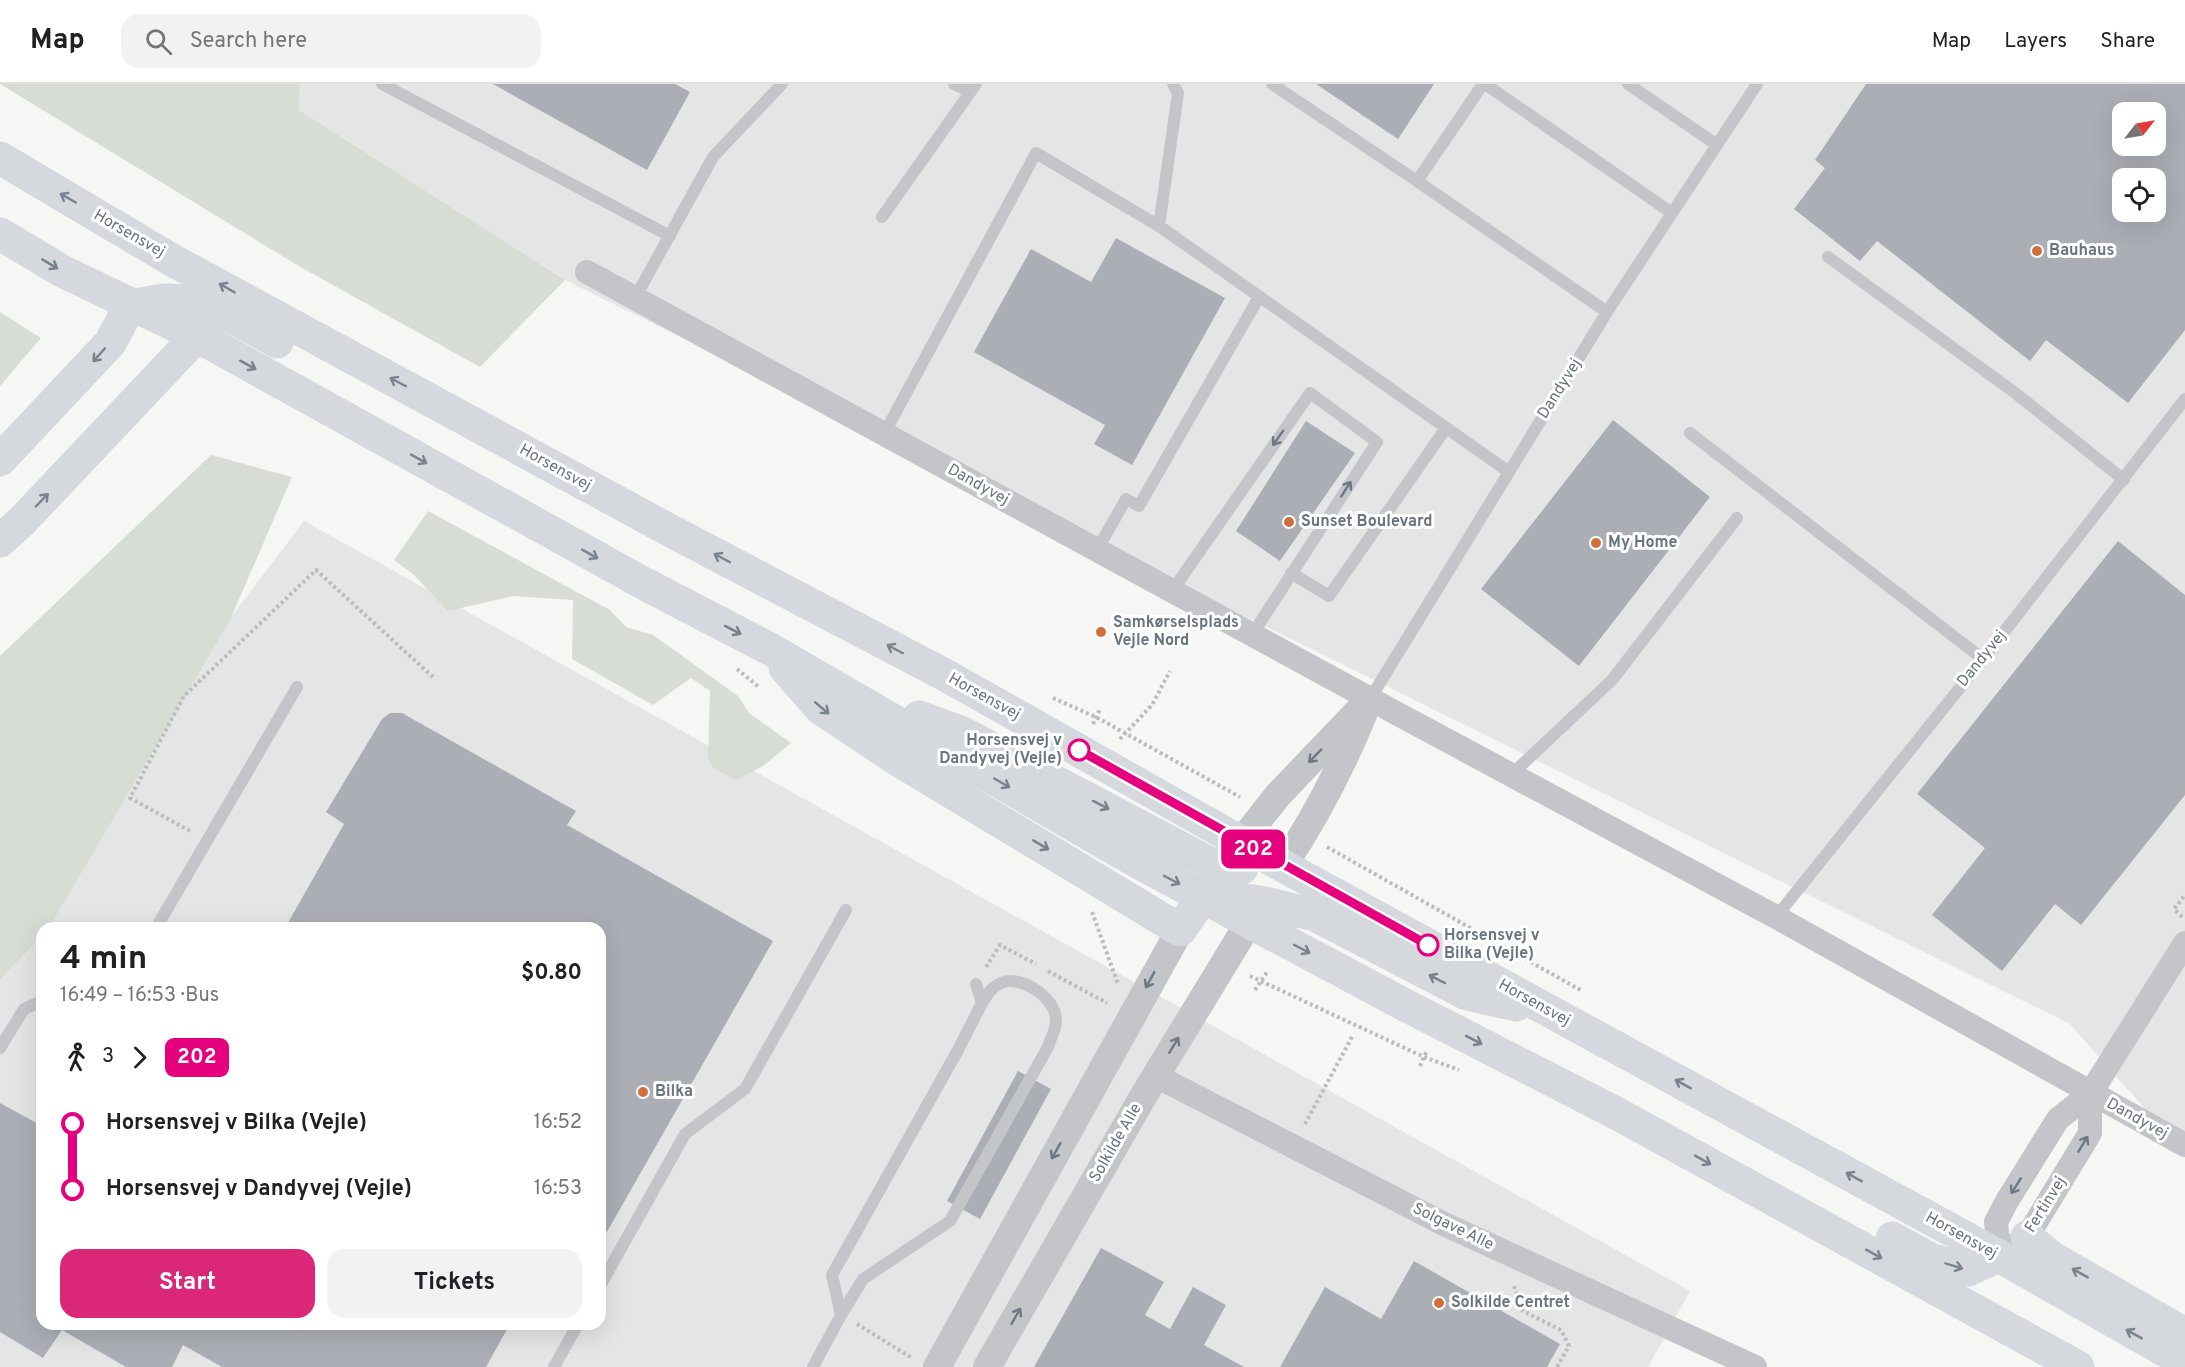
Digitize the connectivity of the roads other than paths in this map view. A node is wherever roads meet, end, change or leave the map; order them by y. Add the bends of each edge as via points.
1 (382, 84) edge
2 (782, 84) edge
3 (954, 84) edge
4 (1173, 84) edge
5 (1272, 84) edge
6 (1484, 84) edge
7 (1628, 84) edge
8 (1757, 84) edge
9 (973, 88) edge
10 (1717, 145) junction
11 (0, 158) edge
12 (1417, 182) junction
13 (1672, 213) junction
14 (882, 217) dead end
15 (1159, 226) junction
16 (0, 234) edge
17 (670, 236) junction
18 (1828, 257) dead end
19 (172, 260) junction
20 (587, 272) dead end
21 (1259, 297) junction
22 (636, 298) junction
23 (192, 302) junction
24 (130, 306) junction
25 (1607, 312) junction
26 (197, 336) junction
27 (2185, 399) edge
28 (1446, 428) junction
29 (1690, 433) dead end
30 (884, 434) junction
31 (505, 440) junction
32 (0, 460) edge
33 (1509, 472) junction
34 (2124, 480) junction
35 (1737, 518) dead end
36 (0, 541) edge
37 (1097, 550) junction
38 (1291, 573) junction
39 (1172, 591) junction
40 (1252, 635) junction
41 (770, 649) junction
42 (1983, 660) junction
43 (297, 687) dead end
44 (836, 688) junction
45 (1370, 699) junction
46 (1511, 775) junction
47 (1241, 842) junction
48 (1283, 866) junction
49 (1221, 869) junction
50 (1202, 896) junction
51 (846, 910) dead end
52 (1256, 912) junction
53 (1776, 917) junction
54 (160, 922) edge
55 (1180, 930) junction
56 (2185, 943) edge
57 (976, 984) dead end
58 (982, 1003) junction
59 (36, 1004) edge
60 (1553, 1013) junction
61 (0, 1048) edge
62 (1156, 1076) junction
63 (2090, 1094) junction
64 (1616, 1113) junction
65 (2185, 1145) edge
66 (2027, 1237) junction
67 (1999, 1256) junction
68 (606, 1275) edge
69 (1972, 1308) junction
70 (841, 1315) junction
71 (575, 1330) edge
72 (2185, 1334) edge
73 (2185, 1362) edge
74 (926, 1363) edge
75 (554, 1367) edge
76 (813, 1367) edge
77 (987, 1367) edge
78 (1755, 1367) edge
79 (2078, 1367) edge

1 - 17 lane
2 - 17 lane via 713,158
3 - 9 lane
4 - 15 lane via 1178,93
5 - 12 lane
6 - 12 lane
6 - 13 lane
7 - 10 lane
8 - 10 lane, Dandyvej
9 - 14 lane
10 - 13 lane, Dandyvej
19 -> 11 main road, Horsensvej
12 - 25 lane
13 - 25 lane, Dandyvej
15 - 21 lane
15 - 30 lane via 1036,153
16 -> 24 main road
17 - 22 lane
18 - 34 lane via 2014,392
19 - 23 main road
31 -> 19 main road, Horsensvej
20 - 22 street, Dandyvej
21 - 28 lane
21 - 37 lane via 1139,506 1126,499
22 - 30 street, Dandyvej
23 - 24 main road via 168,300
23 - 26 main road
23 - 31 main road via 231,318 447,433
24 - 26 main road
24 -> 32 main road via 110,343
25 - 33 lane, Dandyvej
36 -> 26 main road
26 -> 41 main road via 643,584
27 - 34 lane, Dandyvej
28 - 33 lane
28 - 38 lane via 1329,596
29 - 42 lane
30 - 37 street, Dandyvej
47 -> 31 main road, Horsensvej via 947,676
33 - 45 lane, Dandyvej
34 - 42 lane, Dandyvej
35 - 46 lane via 1612,680
37 - 39 street, Dandyvej
38 -> 39 lane via 1377,442 1310,393
38 - 40 lane
39 - 40 street, Dandyvej
40 - 45 street, Dandyvej
41 - 44 main road
41 -> 55 main road via 819,708 895,759
42 - 53 lane, Dandyvej
43 - 54 lane
44 -> 49 main road via 963,733
44 -> 50 main road
45 - 46 street, Dandyvej
45 -> 47 street, Dandyvej via 1278,795
45 - 48 street, Dandyvej via 1340,770
46 - 53 street, Dandyvej
47 - 48 main road, Horsensvej
47 - 49 main road
48 - 49 main road
48 - 52 main road
48 - 60 main road, Horsensvej
49 - 50 main road
50 - 52 main road
50 - 55 main road
51 - 68 lane via 745,1089 685,1134
60 -> 52 main road via 1467,994 1315,915
62 -> 52 street, Solkilde Alle
52 -> 64 main road via 1405,1005
53 - 63 street, Dandyvej
55 -> 74 street via 1126,1002
56 - 63 street, Fertinvej
57 - 58 lane
58 - 70 lane via 832,1275
58 - 70 lane via 990,990 1003,982 1021,982 1032,988 1050,1002 1056,1020 1048,1047 950,1221 863,1279
59 - 61 lane via 24,1009
67 -> 60 main road, Horsensvej
77 -> 62 street, Solkilde Alle
62 - 78 street, Solgave Alle via 1444,1224
63 - 65 street, Dandyvej
66 -> 63 street, Fertinvej via 2090,1133
63 -> 67 street, Fertinvej via 2058,1119 2007,1201 1996,1222
64 -> 67 main road via 1705,1136 1930,1259 1968,1270
64 -> 69 main road
66 - 67 street, Fertinvej
72 -> 66 main road via 2051,1257
67 - 69 main road
73 -> 67 main road, Horsensvej
69 - 79 main road
70 - 76 lane
71 - 75 lane

